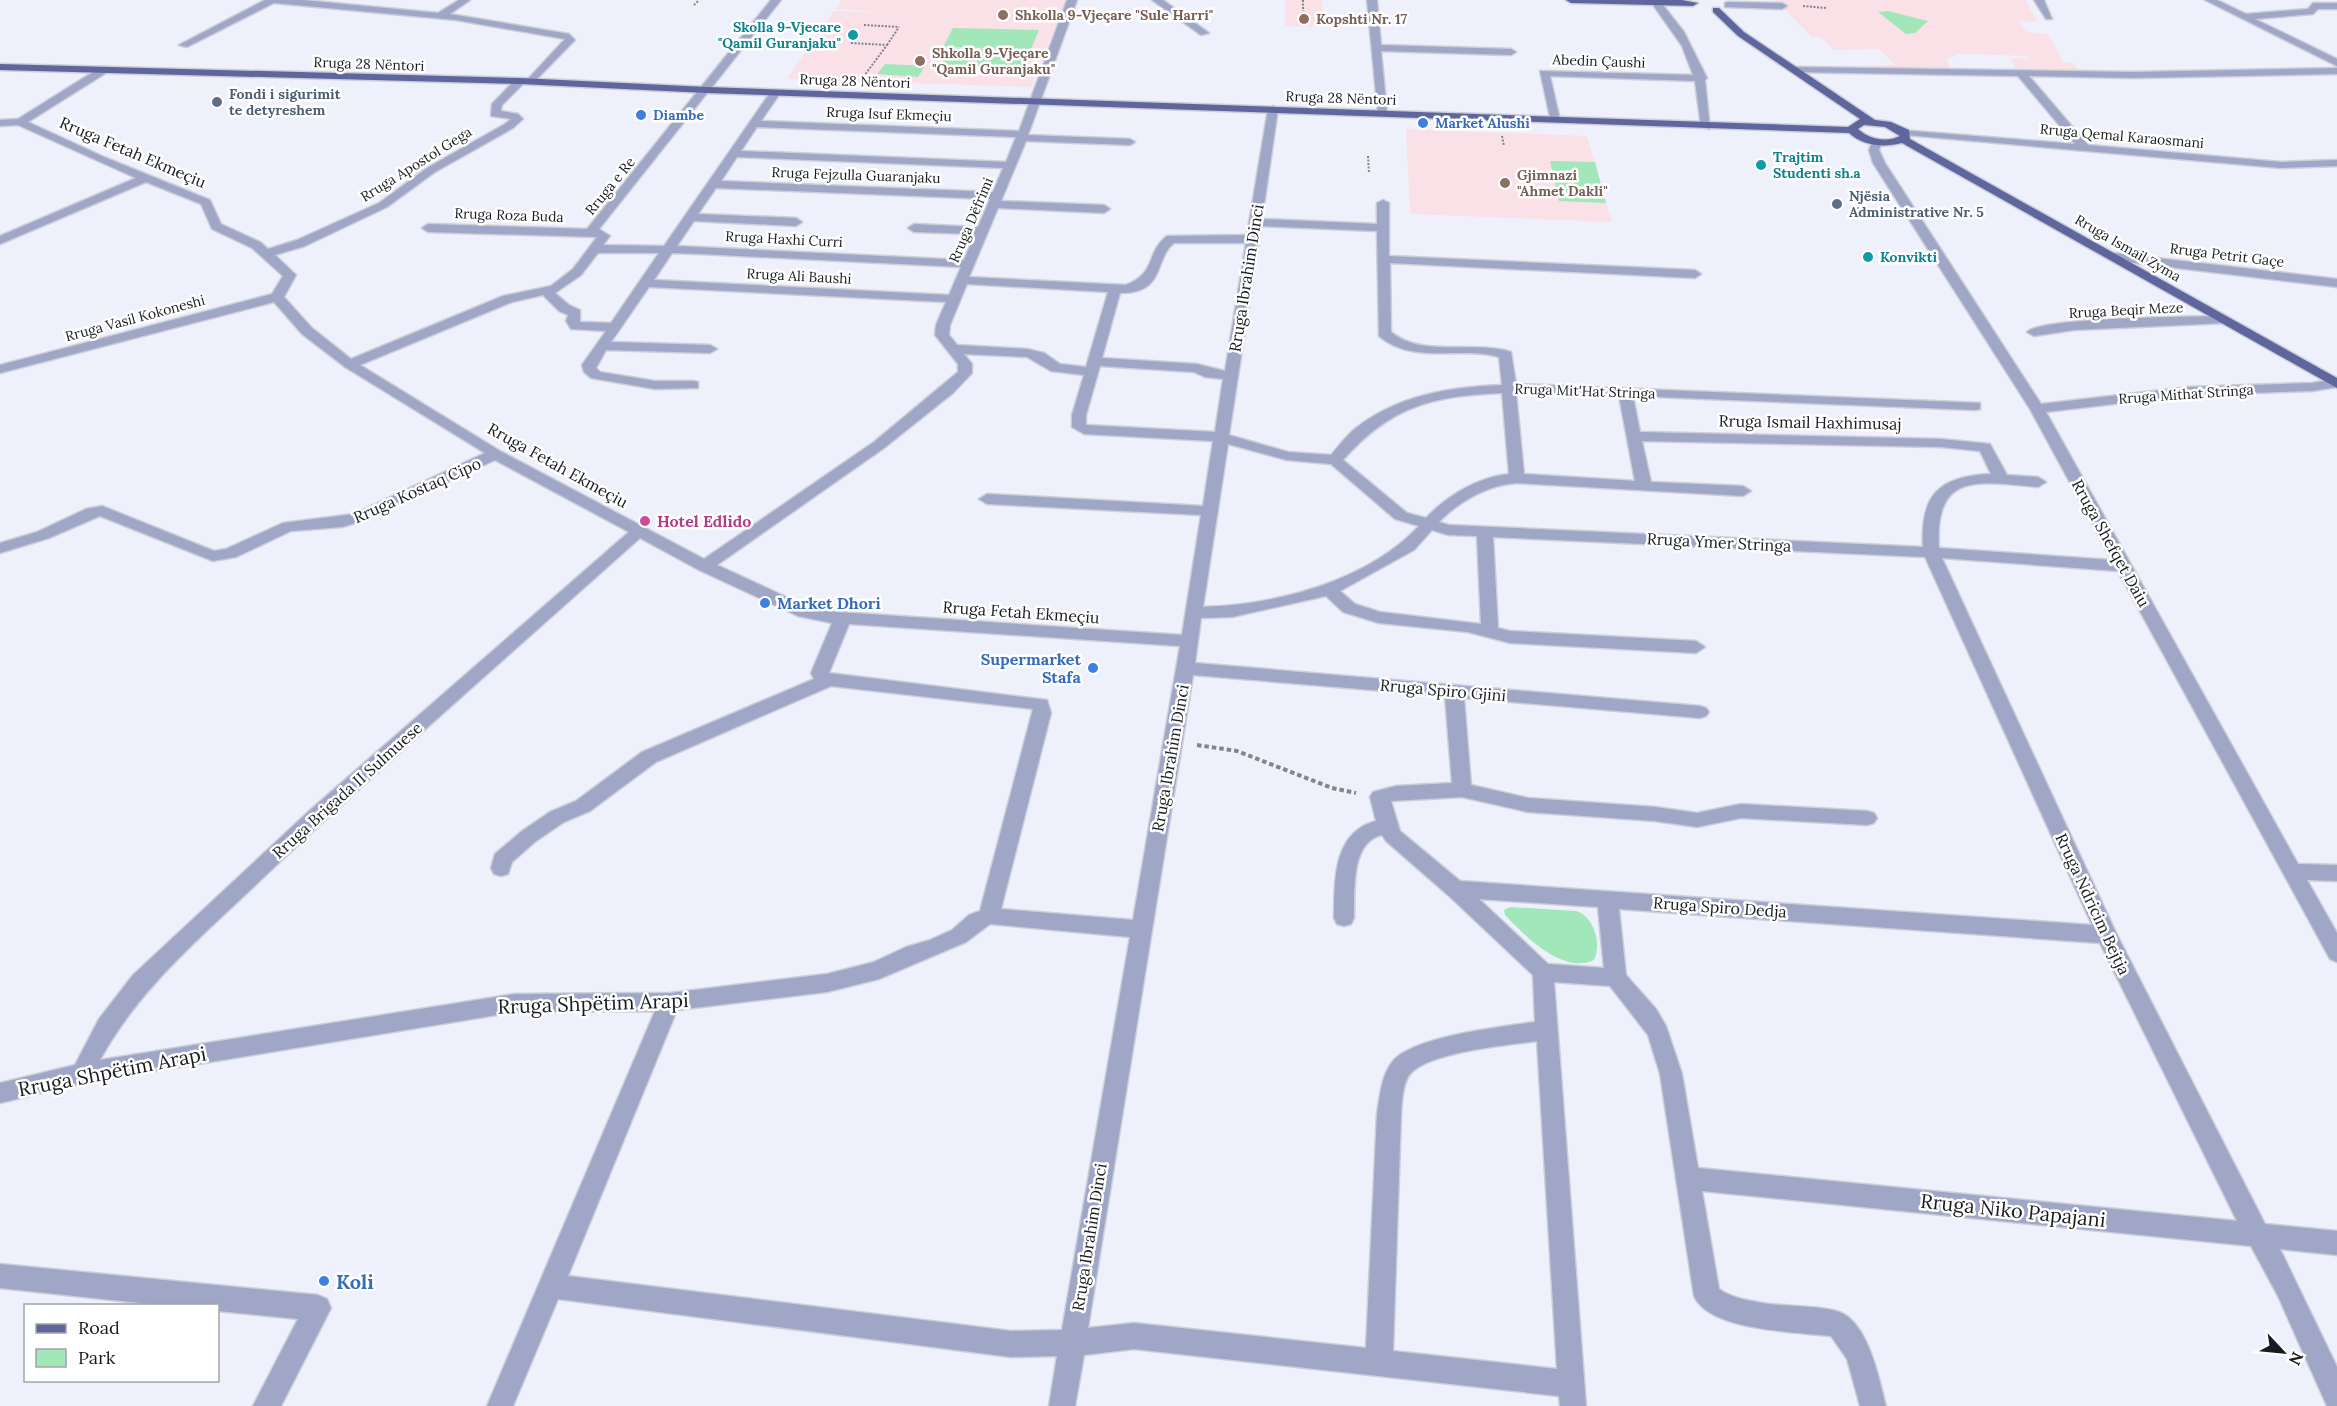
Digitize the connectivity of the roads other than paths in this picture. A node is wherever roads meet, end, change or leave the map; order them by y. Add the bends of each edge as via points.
1 (273, 0) edge
2 (465, 0) edge
3 (776, 0) edge
4 (1072, 0) edge
5 (1157, 0) edge
6 (1372, 0) edge
7 (1571, 0) edge
8 (2039, 0) edge
9 (2210, 0) edge
10 (1656, 2) junction
11 (1694, 2) edge
12 (1721, 5) edge
13 (1782, 6) dead end
14 (2337, 6) edge
15 (441, 15) junction
16 (2049, 17) dead end
17 (2244, 17) junction
18 (1204, 33) dead end
19 (184, 45) dead end
20 (1376, 48) junction
21 (1511, 52) dead end
22 (2337, 63) edge
23 (0, 67) edge
24 (105, 69) junction
25 (1797, 70) junction
26 (2337, 71) edge
27 (2020, 72) junction
28 (1702, 78) junction
29 (526, 81) junction
30 (707, 90) junction
31 (776, 92) junction
32 (1037, 101) junction
33 (1273, 109) junction
34 (1382, 113) junction
35 (1556, 120) junction
36 (20, 122) junction
37 (1871, 122) junction
38 (0, 123) edge
39 (754, 124) junction
40 (1706, 127) junction
41 (1852, 130) junction
42 (1022, 136) junction
43 (1904, 136) junction
44 (1130, 142) dead end
45 (1877, 142) junction
46 (2084, 147) junction
47 (734, 154) junction
48 (2335, 164) edge
49 (1010, 165) junction
50 (145, 178) junction
51 (712, 184) junction
52 (996, 200) junction
53 (1383, 203) dead end
54 (1104, 209) dead end
55 (689, 217) junction
56 (796, 222) dead end
57 (428, 228) dead end
58 (914, 228) dead end
59 (1383, 228) junction
60 (983, 231) junction
61 (1253, 231) junction
62 (590, 233) junction
63 (0, 240) edge
64 (597, 249) junction
65 (667, 249) junction
66 (265, 254) junction
67 (2114, 257) junction
68 (1383, 259) junction
69 (970, 264) junction
70 (1695, 274) dead end
71 (961, 279) junction
72 (644, 283) junction
73 (2337, 283) edge
74 (1115, 289) junction
75 (547, 292) junction
76 (277, 297) junction
77 (953, 299) junction
78 (2221, 320) junction
79 (613, 327) junction
80 (2034, 332) dead end
81 (600, 346) junction
82 (710, 349) dead end
83 (951, 349) junction
84 (350, 364) junction
85 (1091, 366) junction
86 (0, 369) edge
87 (1230, 376) junction
88 (2336, 384) edge
89 (693, 385) dead end
90 (1510, 388) junction
91 (1625, 392) junction
92 (1975, 406) dead end
93 (2037, 409) junction
94 (1634, 436) junction
95 (1221, 437) junction
96 (495, 454) junction
97 (1335, 460) junction
98 (1518, 478) junction
99 (2002, 480) junction
100 (2038, 482) dead end
101 (1644, 486) junction
102 (1743, 491) dead end
103 (987, 499) dead end
104 (1210, 511) junction
105 (1428, 525) junction
106 (640, 530) junction
107 (1485, 532) junction
108 (0, 548) edge
109 (1931, 552) junction
110 (2124, 566) junction
111 (705, 567) junction
112 (1329, 590) junction
113 (1193, 613) junction
114 (843, 618) junction
115 (1490, 633) junction
116 (1189, 641) junction
117 (1696, 647) dead end
118 (1185, 668) junction
119 (828, 680) junction
120 (1454, 691) junction
121 (1700, 712) dead end
122 (1462, 790) junction
123 (1867, 818) dead end
124 (1387, 826) junction
125 (501, 868) dead end
126 (2291, 872) junction
127 (2337, 873) edge
128 (1455, 889) junction
129 (1607, 898) junction
130 (989, 916) junction
131 (1344, 918) dead end
132 (1140, 929) junction
133 (2107, 935) junction
134 (2337, 953) edge
135 (1543, 972) junction
136 (1616, 978) junction
137 (670, 1002) junction
138 (1545, 1030) junction
139 (82, 1073) junction
140 (0, 1093) edge
141 (1688, 1178) junction
142 (2259, 1235) junction
143 (2337, 1243) edge
144 (0, 1276) edge
145 (550, 1286) junction
146 (1071, 1343) junction
147 (1380, 1361) junction
148 (1573, 1395) edge
149 (2337, 1397) edge
150 (266, 1406) edge
151 (500, 1406) edge
152 (1062, 1406) edge
153 (1873, 1406) edge

1 - 15 street
1 - 19 street
2 - 15 street
3 - 30 street, Rruga e Re
4 - 32 street, Rruga Dëfrimi
5 - 18 street
6 - 20 street
7 - 10 main road
8 - 16 street
9 - 17 street
10 - 11 main road
10 - 28 street via 1681,37
11 - 12 main road via 1700,8
12 - 13 street
12 - 25 main road via 1741,34
14 - 17 street
15 - 29 street via 569,37
17 - 22 street
20 - 21 street
20 - 34 street
23 - 24 main road, Rruga 28 Nëntori
24 - 29 main road, Rruga 28 Nëntori
24 - 36 street
25 - 27 street
25 - 37 main road
26 - 27 street via 2133,75
27 - 46 street
28 - 35 street, Abedin Çaushi via 1544,73
28 - 40 street
29 - 30 main road, Rruga 28 Nëntori
29 - 66 street, Rruga Apostol Gega via 497,104 495,114 518,119 509,126 431,170 365,214 301,243
30 - 31 main road, Rruga 28 Nëntori
30 - 62 street, Rruga e Re
31 - 32 main road, Rruga 28 Nëntori
31 - 39 street
32 - 33 main road, Rruga 28 Nëntori
32 - 42 street, Rruga Dëfrimi
33 - 34 main road, Rruga 28 Nëntori
33 - 61 street, Rruga Ibrahim Dinci
34 - 35 main road, Rruga 28 Nëntori
35 - 40 main road, Rruga 28 Nëntori
36 - 38 street
36 - 50 street, Rruga Fetah Ekmeçiu
37 - 41 main road via 1856,124
37 - 43 main road, Rruga Ismail Zyma via 1895,126
39 - 42 street, Rruga Isuf Ekmeçiu
39 - 47 street
40 - 41 main road, Rruga 28 Nëntori
41 - 45 main road
42 - 44 street, Rruga Isuf Ekmeçiu
42 - 49 street, Rruga Dëfrimi
43 - 45 main road
43 - 46 street, Rruga Qemal Karaosmani
43 - 67 main road, Rruga Ismail Zyma
45 - 93 street, Rruga Shefqet Daiu via 1874,150 1879,163
46 - 48 street, Rruga Qemal Karaosmani via 2281,165
47 - 49 street
47 - 51 street
49 - 52 street, Rruga Dëfrimi
50 - 63 street
50 - 66 street, Rruga Fetah Ekmeçiu via 206,202 216,226 256,245
51 - 52 street, Rruga Fejzulla Guaranjaku
51 - 55 street
52 - 54 street, Rruga Fejzulla Guaranjaku
52 - 60 street, Rruga Dëfrimi
53 - 59 street
55 - 56 street
55 - 65 street
57 - 62 street, Rruga Roza Buda
58 - 60 street
59 - 61 street
59 - 68 street
60 - 69 street, Rruga Dëfrimi
61 - 74 street via 1171,239 1165,243 1154,276 1134,287
61 - 87 street, Rruga Ibrahim Dinci
62 - 64 street, Rruga e Re via 604,236
64 - 65 street, Rruga Haxhi Curri
64 - 75 street via 571,279
65 - 69 street, Rruga Haxhi Curri
65 - 72 street
66 - 76 street, Rruga Fetah Ekmeçiu via 290,275
67 - 73 street, Rruga Petrit Gaçe
67 - 78 main road, Rruga Ismail Zyma
68 - 70 street
68 - 90 street via 1384,333 1406,345 1505,354
69 - 71 street, Rruga Dëfrimi
71 - 74 street
71 - 77 street, Rruga Dëfrimi
72 - 77 street, Rruga Ali Baushi
72 - 79 street
74 - 85 street
75 - 79 street via 575,313 576,326
75 - 84 street via 508,299
76 - 84 street, Rruga Fetah Ekmeçiu via 307,331
76 - 86 street, Rruga Vasil Kokoneshi
77 - 83 street, Rruga Dëfrimi via 941,331
78 - 80 street, Rruga Beqir Meze via 2074,326
78 - 88 main road, Rruga Ismail Zyma
79 - 81 street
81 - 82 street
81 - 89 street via 589,365 596,375 655,385
83 - 85 street via 1028,353 1056,368
83 - 111 street, Rruga Dëfrimi via 965,363 962,378 852,465
84 - 96 street, Rruga Fetah Ekmeçiu
85 - 87 street via 1197,368
85 - 95 street via 1078,427
87 - 95 street, Rruga Ibrahim Dinci
88 - 93 street, Rruga Mithat Stringa via 2189,391
90 - 91 street, Rruga Mit'Hat Stringa
90 - 97 street, Rruga Mit'Hat Stringa via 1408,403 1361,431
90 - 98 street
91 - 92 street, Rruga Mit'Hat Stringa
91 - 94 street
93 - 110 street, Rruga Shefqet Daiu
94 - 99 street, Rruga Ismail Haxhimusaj via 1985,447
94 - 101 street
95 - 97 street via 1287,456
95 - 104 street, Rruga Ibrahim Dinci
96 - 106 street, Rruga Fetah Ekmeçiu
96 - 108 street, Rruga Kostaq Cipo via 360,517 282,528 219,555 198,553 102,511
97 - 105 street, Rruga Ymer Stringa via 1401,516
98 - 101 street
98 - 105 street via 1485,484 1447,505
99 - 100 street, Rruga Ndricim Bejtja
99 - 109 street, Rruga Ndricim Bejtja via 1965,481 1946,490 1932,511
101 - 102 street
103 - 104 street
104 - 113 street, Rruga Ibrahim Dinci
105 - 107 street, Rruga Ymer Stringa
105 - 112 street via 1415,541 1392,557
106 - 111 street, Rruga Fetah Ekmeçiu
106 - 139 street, Rruga Brigada II Sulmuese via 315,817 141,981 107,1026
107 - 109 street, Rruga Ymer Stringa
107 - 115 street
109 - 110 street, Rruga Ymer Stringa
109 - 133 street, Rruga Ndricim Bejtja
110 - 126 street, Rruga Shefqet Daiu
111 - 114 street, Rruga Fetah Ekmeçiu via 804,612
112 - 113 street via 1232,612
112 - 115 street via 1339,601 1362,613 1457,624
113 - 116 street, Rruga Ibrahim Dinci
114 - 116 street, Rruga Fetah Ekmeçiu
114 - 119 street via 820,673
115 - 117 street
116 - 118 street, Rruga Ibrahim Dinci
118 - 120 street, Rruga Spiro Gjini
118 - 132 street, Rruga Ibrahim Dinci
119 - 125 street via 649,757 583,806 557,817 529,836 502,859
119 - 130 street via 1041,704 1042,713
120 - 121 street, Rruga Spiro Gjini
120 - 122 street
122 - 123 street via 1528,805 1697,820 1741,811
122 - 124 street via 1380,797
124 - 128 street via 1393,836
124 - 131 street via 1365,833 1355,845 1346,870
126 - 127 street
126 - 134 street, Rruga Shefqet Daiu
128 - 129 street, Rruga Spiro Dedja
128 - 135 street
129 - 133 street, Rruga Spiro Dedja
129 - 136 street
130 - 132 street
130 - 137 street, Rruga Shpëtim Arapi via 952,940 879,970 827,983
132 - 146 street, Rruga Ibrahim Dinci
133 - 142 street, Rruga Ndricim Bejtja
135 - 136 street
135 - 138 street
136 - 141 street via 1648,1016 1665,1051
137 - 139 street, Rruga Shpëtim Arapi via 515,1003
137 - 145 street
138 - 147 street via 1426,1053 1404,1065 1394,1082 1389,1114
138 - 148 street
139 - 140 street, Rruga Shpëtim Arapi
141 - 142 street, Rruga Niko Papajani
141 - 153 street via 1707,1296 1714,1305 1837,1324 1848,1333 1860,1357
142 - 143 street, Rruga Niko Papajani
142 - 149 street, Rruga Ndricim Bejtja
144 - 150 street via 318,1308
145 - 146 street via 1011,1344
145 - 151 street
146 - 147 street via 1134,1336
146 - 152 street, Rruga Ibrahim Dinci
147 - 148 street

